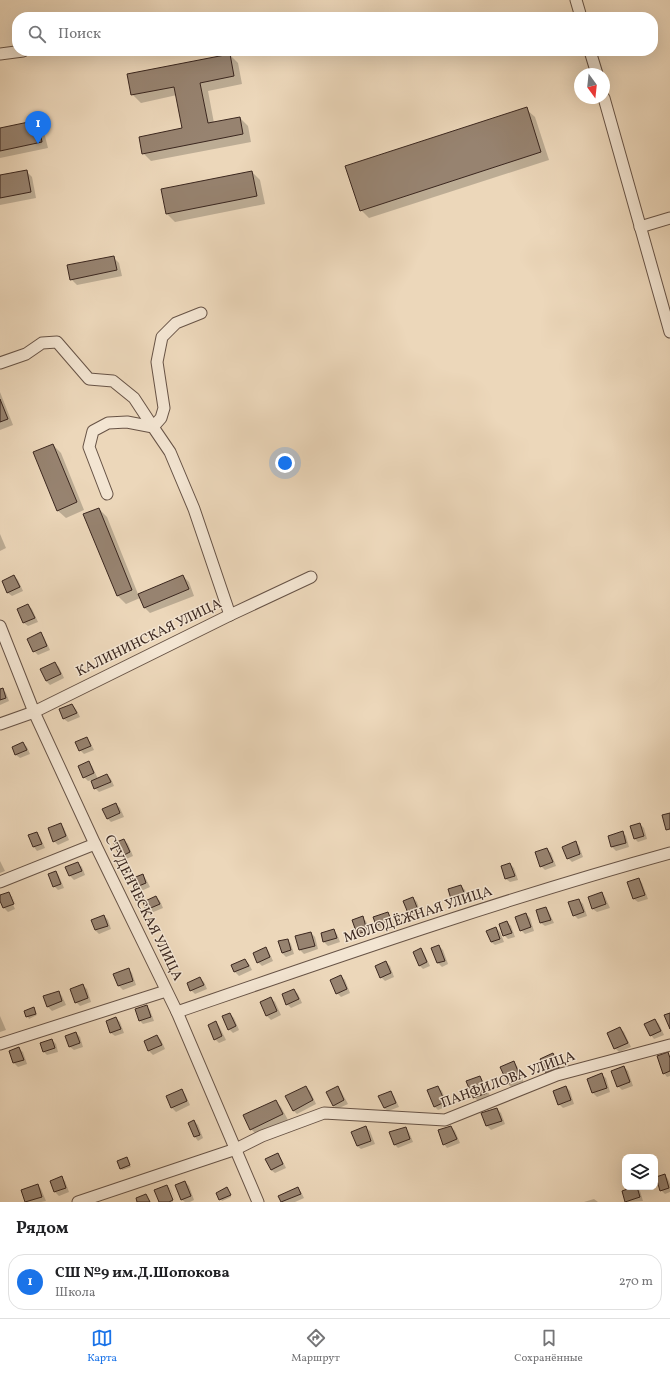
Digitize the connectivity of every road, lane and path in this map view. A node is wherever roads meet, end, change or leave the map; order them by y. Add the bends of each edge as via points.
1 (576, 0) edge
2 (580, 12) edge
3 (12, 52) edge
4 (0, 54) edge
5 (592, 56) edge
6 (595, 68) edge
7 (606, 104) edge
8 (670, 218) edge
9 (640, 227) junction
10 (201, 313) dead end
11 (670, 331) edge
12 (0, 363) edge
13 (153, 427) junction
14 (107, 494) dead end
15 (311, 577) dead end
16 (230, 615) junction
17 (0, 626) edge
18 (34, 712) junction
19 (0, 724) edge
20 (95, 844) junction
21 (670, 853) edge
22 (0, 882) edge
23 (166, 991) junction
24 (177, 1012) junction
25 (0, 1044) edge
26 (670, 1045) edge
27 (236, 1150) junction
28 (78, 1202) edge
29 (258, 1202) edge

1 - 2 street
3 - 4 street
5 - 6 street
7 - 9 street
8 - 9 street
9 - 11 street
10 - 13 street via 176,323 162,337 158,362 164,408 161,418
12 - 13 street via 26,354 42,343 57,342 89,379 112,381 134,398
13 - 14 street via 127,422 108,423 93,431 88,447
13 - 16 street via 170,452 194,509
15 - 16 street, КАЛИНИНСКАЯ УЛИЦА
16 - 18 street, КАЛИНИНСКАЯ УЛИЦА
17 - 18 street, СТУДЕНЧЕСКАЯ УЛИЦА
18 - 19 street, КАЛИНИНСКАЯ УЛИЦА
18 - 20 street, СТУДЕНЧЕСКАЯ УЛИЦА
20 - 22 street
20 - 23 street, СТУДЕНЧЕСКАЯ УЛИЦА
21 - 24 street, МОЛОДЁЖНАЯ УЛИЦА via 594,874 415,931
23 - 24 street, СТУДЕНЧЕСКАЯ УЛИЦА
23 - 25 street
24 - 27 street, СТУДЕНЧЕСКАЯ УЛИЦА
26 - 27 street, ПАНФИЛОВА УЛИЦА via 557,1075 445,1120 324,1113 262,1136
27 - 28 street
27 - 29 street, СТУДЕНЧЕСКАЯ УЛИЦА

